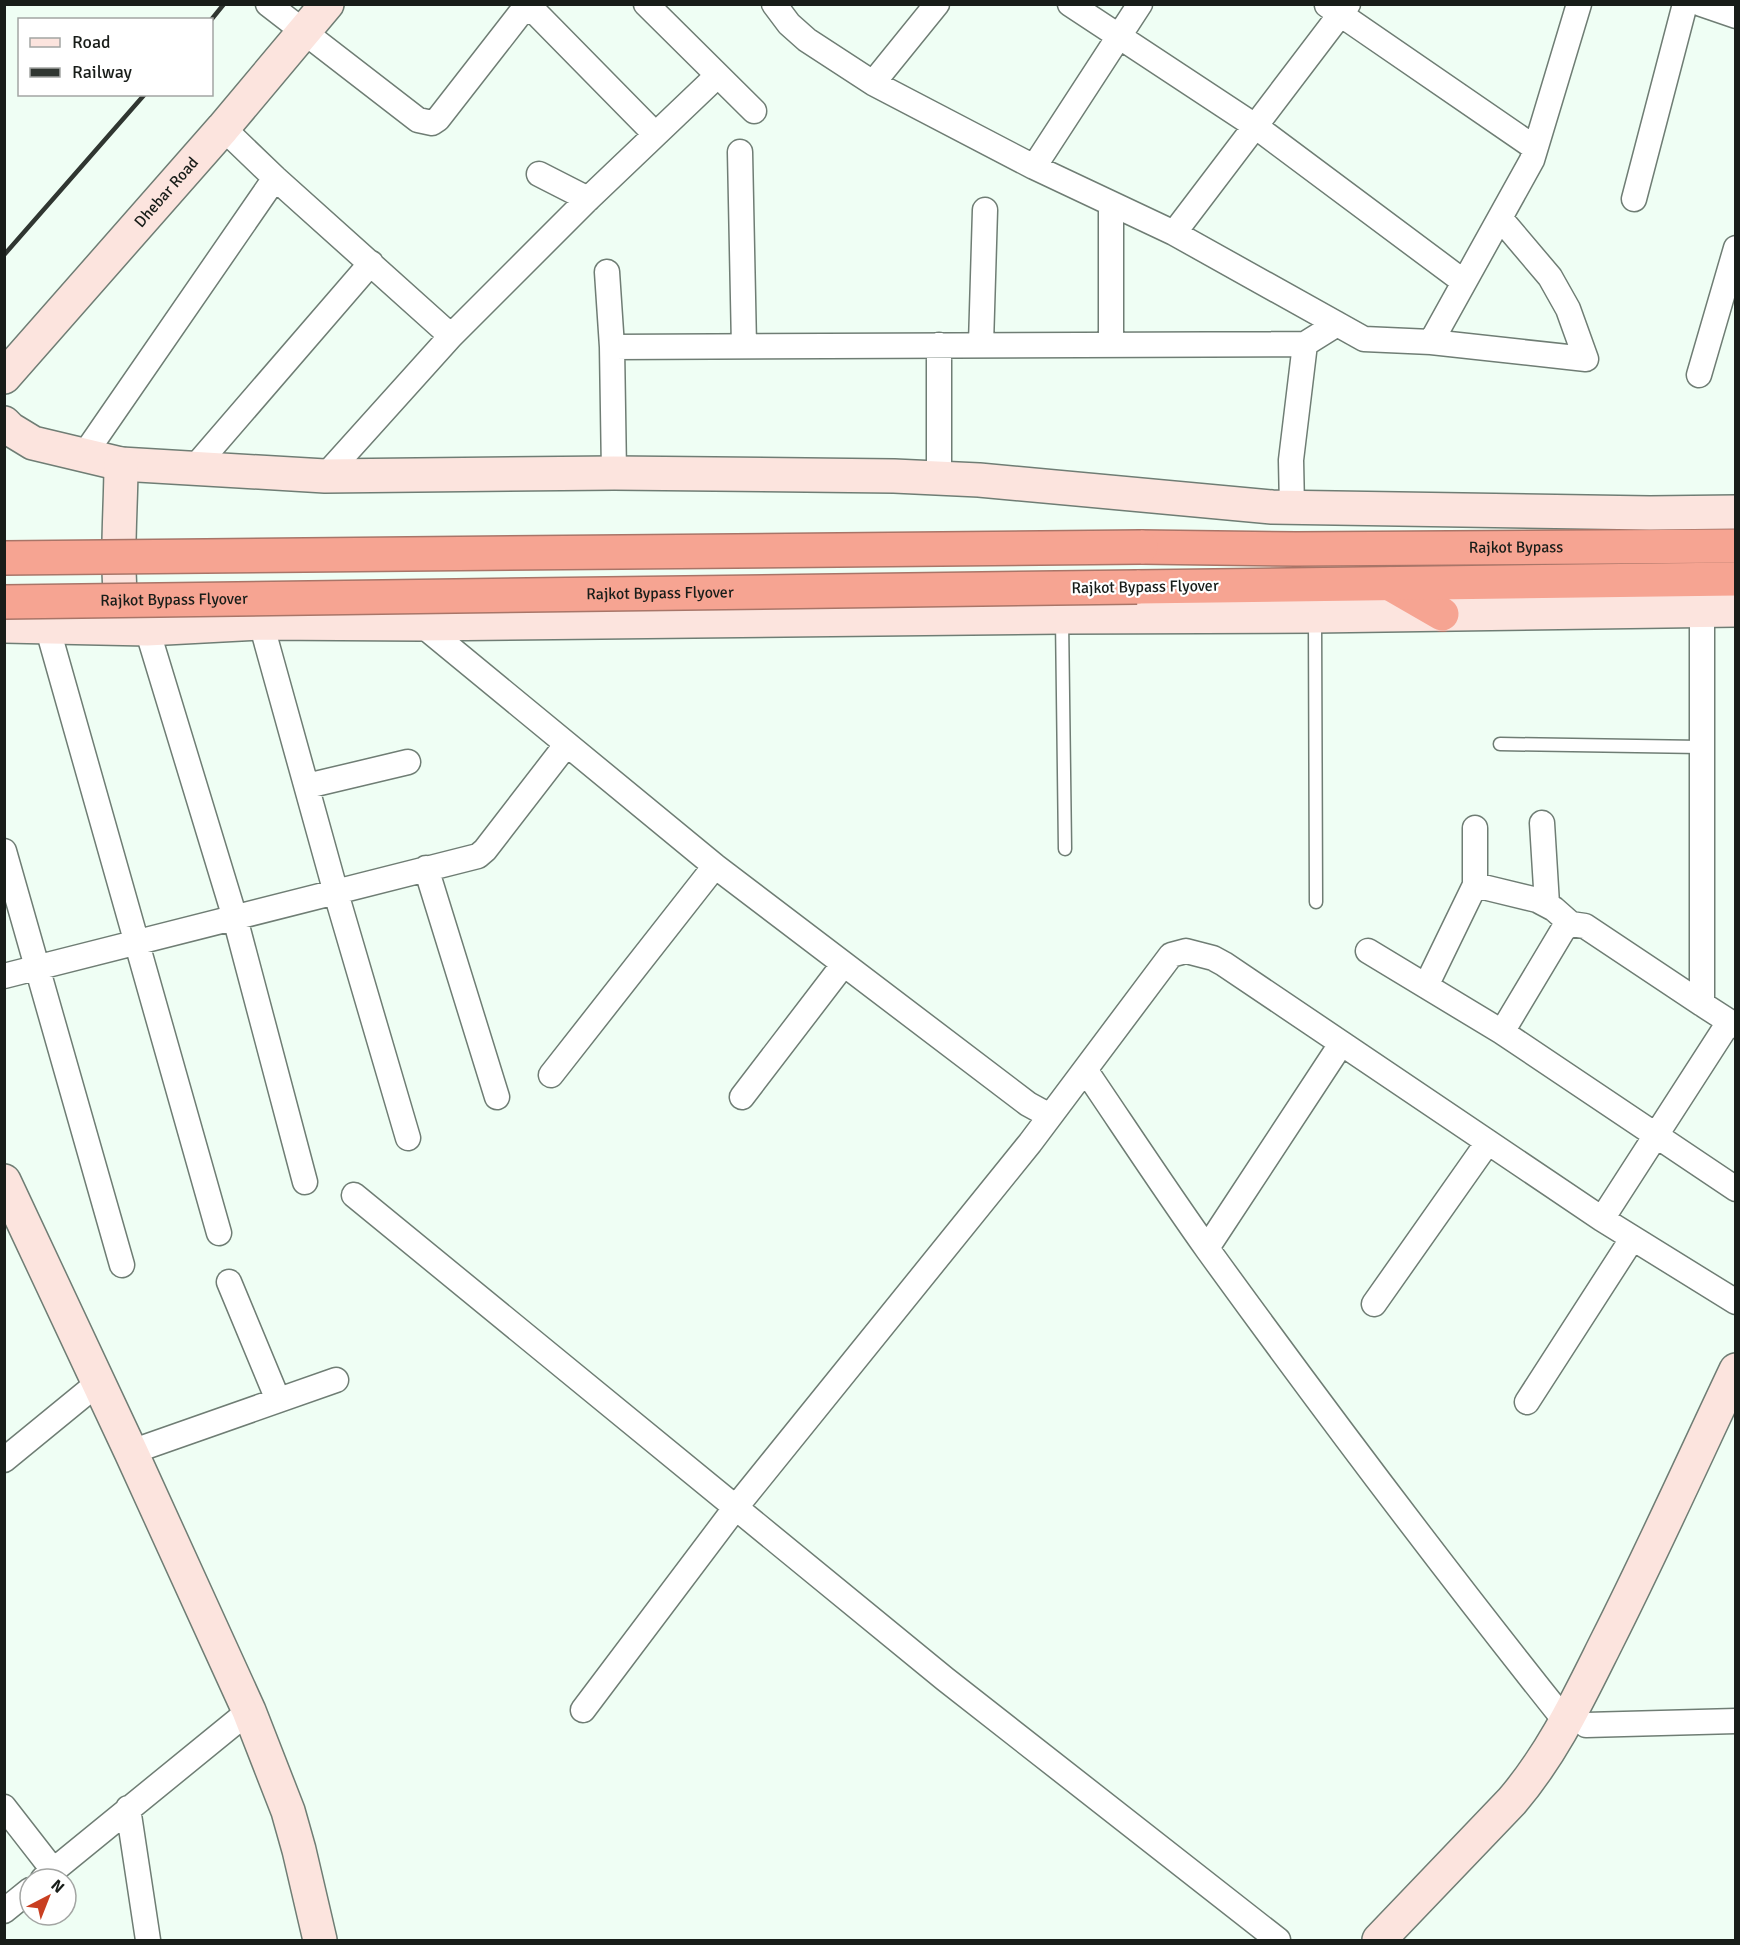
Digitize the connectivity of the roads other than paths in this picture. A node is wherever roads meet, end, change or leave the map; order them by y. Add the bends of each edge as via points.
1 (268, 4) edge
2 (327, 4) edge
3 (646, 4) edge
4 (774, 4) edge
5 (937, 4) edge
6 (1070, 4) edge
7 (1140, 4) edge
8 (1579, 4) edge
9 (1685, 4) edge
10 (1701, 4) edge
11 (1338, 8) edge
12 (1736, 16) edge
13 (302, 32) junction
14 (1118, 38) junction
15 (717, 76) junction
16 (873, 83) junction
17 (754, 111) dead end
18 (1255, 126) junction
19 (223, 128) junction
20 (655, 134) junction
21 (1535, 148) junction
22 (740, 152) dead end
23 (1034, 167) junction
24 (539, 174) dead end
25 (275, 178) junction
26 (588, 199) junction
27 (1634, 199) dead end
28 (1111, 204) junction
29 (985, 210) dead end
30 (1500, 218) junction
31 (1174, 233) junction
32 (1736, 248) edge
33 (371, 263) junction
34 (607, 272) dead end
35 (1464, 282) junction
36 (1336, 324) junction
37 (451, 336) junction
38 (1431, 342) junction
39 (1110, 344) junction
40 (1305, 344) junction
41 (939, 345) junction
42 (981, 345) junction
43 (744, 346) junction
44 (612, 347) junction
45 (1699, 375) dead end
46 (4, 377) edge
47 (4, 423) edge
48 (84, 455) junction
49 (122, 464) junction
50 (194, 468) junction
51 (614, 473) junction
52 (325, 476) junction
53 (939, 478) junction
54 (1292, 508) junction
55 (1736, 512) edge
56 (1736, 546) edge
57 (1296, 549) junction
58 (4, 558) edge
59 (1736, 579) edge
60 (1390, 584) junction
61 (1315, 601) junction
62 (4, 602) edge
63 (1702, 610) junction
64 (1736, 610) edge
65 (1442, 614) junction
66 (1062, 617) junction
67 (261, 623) junction
68 (421, 624) junction
69 (4, 626) edge
70 (47, 626) junction
71 (136, 628) junction
72 (1500, 744) dead end
73 (566, 745) junction
74 (1701, 747) junction
75 (408, 762) dead end
76 (307, 786) junction
77 (1542, 824) dead end
78 (1475, 828) dead end
79 (1065, 849) dead end
80 (4, 851) edge
81 (715, 866) junction
82 (426, 868) junction
83 (1475, 885) junction
84 (336, 893) junction
85 (1316, 902) dead end
86 (1547, 904) junction
87 (235, 918) junction
88 (1571, 924) junction
89 (135, 942) junction
90 (1368, 951) dead end
91 (843, 965) junction
92 (38, 968) junction
93 (4, 976) edge
94 (1426, 986) junction
95 (1702, 1004) junction
96 (1732, 1024) edge
97 (1502, 1032) junction
98 (1341, 1044) junction
99 (1086, 1071) junction
100 (551, 1075) dead end
101 (497, 1097) dead end
102 (742, 1097) dead end
103 (1050, 1116) junction
104 (1656, 1136) junction
105 (408, 1138) dead end
106 (1488, 1142) junction
107 (305, 1182) dead end
108 (1736, 1189) edge
109 (8, 1194) edge
110 (354, 1195) dead end
111 (1602, 1219) junction
112 (219, 1233) dead end
113 (1632, 1239) junction
114 (1207, 1248) junction
115 (122, 1265) dead end
116 (229, 1282) dead end
117 (1736, 1302) edge
118 (1374, 1304) dead end
119 (1736, 1370) edge
120 (336, 1380) dead end
121 (98, 1383) junction
122 (278, 1400) junction
123 (1527, 1402) dead end
124 (1736, 1419) edge
125 (132, 1452) junction
126 (4, 1460) edge
127 (736, 1507) junction
128 (583, 1710) dead end
129 (249, 1711) junction
130 (1736, 1721) edge
131 (1576, 1724) junction
132 (4, 1807) edge
133 (128, 1808) junction
134 (43, 1867) edge
135 (58, 1867) edge
136 (18, 1900) edge
137 (4, 1911) edge
138 (148, 1941) edge
139 (320, 1941) edge
140 (1278, 1941) edge
141 (1379, 1941) edge
142 (1405, 1941) edge

1 - 13 street
2 - 13 street, Dhebar Road
3 - 15 street
4 - 16 street via 807,40
5 - 16 street
6 - 14 street
7 - 14 street
8 - 21 street
9 - 27 street
10 - 12 street
11 - 18 street
11 - 21 street
13 - 19 street, Dhebar Road
13 - 20 street via 418,120 432,123 519,15 528,10 536,12
14 - 18 street
14 - 23 street
15 - 17 street
15 - 20 street
16 - 23 street
18 - 31 street
18 - 35 street
19 - 25 street
19 - 46 street, Dhebar Road
20 - 26 street
21 - 30 street
22 - 43 street
23 - 28 street
24 - 26 street
25 - 33 street
25 - 48 street
26 - 37 street
28 - 31 street
28 - 39 street
29 - 42 street
30 - 35 street
30 - 38 street via 1550,277 1568,309 1586,359
31 - 36 street
32 - 45 street
33 - 37 street
33 - 50 street
34 - 44 street
35 - 38 street
36 - 38 street via 1364,339
36 - 40 street
37 - 52 street
39 - 40 street
39 - 42 street
40 - 54 street via 1291,460
41 - 42 street
41 - 43 street
41 - 53 street
43 - 44 street
44 - 51 street
47 - 48 street via 33,443
48 - 49 street
49 - 50 street
49 - 71 street via 122,613
50 - 52 street
51 - 52 street
51 - 53 street
53 - 54 street
54 - 55 street
54 - 57 street
56 - 57 highway, Rajkot Bypass
57 - 58 highway, bridge via 1141,547
59 - 60 highway
60 - 61 highway
60 - 65 highway
61 - 62 highway, Rajkot Bypass Flyover, bridge via 1137,587
61 - 65 street
61 - 66 street
61 - 85 lane
63 - 64 street
63 - 65 street
63 - 74 street
66 - 68 street
66 - 79 lane
67 - 68 street
67 - 71 street
67 - 76 street
68 - 73 street
69 - 70 street
70 - 71 street
70 - 89 street
71 - 87 street
72 - 74 lane
73 - 81 street
73 - 82 street via 485,850 470,858
74 - 95 street
75 - 76 street
76 - 84 street
77 - 86 street
78 - 83 street
80 - 92 street
81 - 91 street
81 - 100 street
82 - 84 street
82 - 101 street
83 - 86 street
83 - 94 street
84 - 87 street
84 - 105 street
86 - 88 street
87 - 89 street
87 - 107 street
88 - 95 street via 1585,926
88 - 97 street via 1563,930
89 - 92 street
89 - 112 street
90 - 94 street
91 - 102 street
91 - 103 street via 1028,1104
92 - 93 street
92 - 115 street
94 - 97 street
95 - 96 street
96 - 104 street
97 - 104 street
98 - 99 street via 1213,958 1186,951 1171,956
98 - 106 street
98 - 114 street
99 - 103 street
99 - 114 street
103 - 127 street
104 - 108 street
104 - 111 street
106 - 111 street
106 - 118 street
109 - 121 street
110 - 127 street
111 - 113 street
113 - 117 street
113 - 123 street
114 - 131 street via 1446,1570
116 - 122 street
119 - 131 street via 1629,1597
120 - 122 street
121 - 125 street
121 - 126 street
122 - 125 street
124 - 131 street
125 - 129 street
127 - 128 street
127 - 140 street via 945,1679
129 - 133 street
129 - 139 street via 288,1811
130 - 131 street
131 - 141 street via 1512,1801
131 - 142 street via 1572,1752 1543,1796
132 - 134 street
133 - 135 street
133 - 138 street
136 - 137 street

